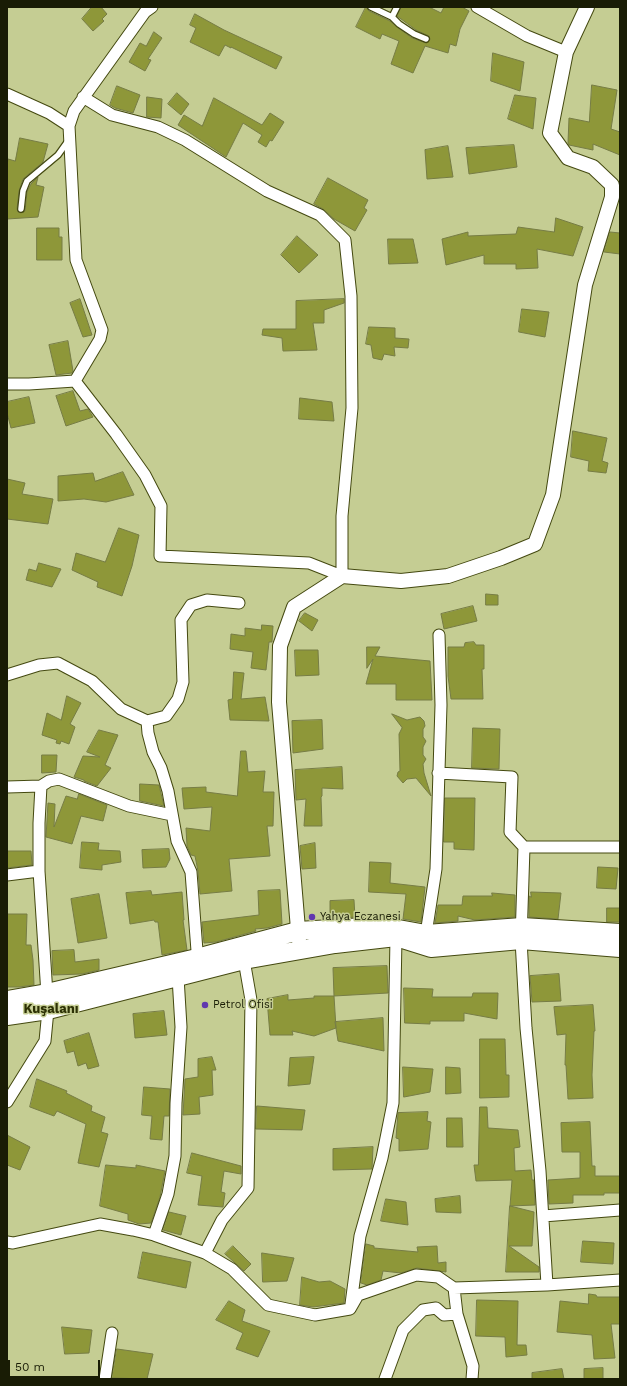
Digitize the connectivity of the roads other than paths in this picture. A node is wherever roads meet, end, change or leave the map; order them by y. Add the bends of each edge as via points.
1 (152, 7) edge
2 (371, 7) edge
3 (397, 7) edge
4 (477, 7) edge
5 (587, 7) edge
6 (392, 17) junction
7 (426, 39) dead end
8 (566, 52) junction
9 (7, 94) edge
10 (83, 97) junction
11 (69, 131) junction
12 (21, 209) dead end
13 (75, 381) junction
14 (7, 384) edge
15 (342, 576) junction
16 (239, 603) dead end
17 (439, 635) dead end
18 (7, 675) edge
19 (147, 720) junction
20 (438, 774) junction
21 (41, 786) junction
22 (7, 787) edge
23 (172, 815) junction
24 (524, 847) junction
25 (620, 848) edge
26 (39, 871) junction
27 (7, 875) edge
28 (298, 931) junction
29 (620, 933) edge
30 (521, 934) junction
31 (396, 937) junction
32 (428, 941) junction
33 (620, 948) edge
34 (300, 949) junction
35 (244, 960) junction
36 (198, 965) junction
37 (178, 976) junction
38 (7, 1000) edge
39 (48, 1001) junction
40 (7, 1016) edge
41 (7, 1102) edge
42 (620, 1210) edge
43 (543, 1216) junction
44 (154, 1235) junction
45 (7, 1242) edge
46 (206, 1253) junction
47 (620, 1280) edge
48 (547, 1285) junction
49 (454, 1288) junction
50 (350, 1309) junction
51 (458, 1314) junction
52 (112, 1333) dead end
53 (105, 1379) edge
54 (385, 1379) edge
55 (472, 1379) edge

1 - 10 street via 145,12
2 - 6 lane
3 - 6 lane
4 - 8 street via 527,36
5 - 8 street
6 - 7 lane via 414,34
8 - 15 street via 550,133 568,158 593,167 612,185 612,197 585,285 554,495 535,544 448,576 401,581
9 - 11 street via 49,113
10 - 11 street via 74,111
10 - 15 street via 112,115 158,127 185,140 267,191 320,215 345,240 351,296 352,408 342,516
11 - 12 lane via 63,149 27,181
11 - 13 street via 76,260 102,330 100,339
13 - 14 street
13 - 15 street via 145,475 161,506 160,556 309,563
15 - 28 street via 294,606 280,646 279,702
16 - 19 street via 207,600 191,605 182,620 183,682 178,699 166,716
17 - 20 street via 441,705
18 - 19 street via 39,666 58,664 92,681 121,709
19 - 23 street via 153,752 168,791
20 - 24 street via 512,777 510,832
20 - 32 street via 436,869
21 - 22 street
21 - 23 street via 60,778 129,806
21 - 26 street via 38,823
23 - 36 street via 177,841 191,872
24 - 25 street
24 - 30 street
26 - 27 street
26 - 39 street
28 - 32 highway via 382,926
28 - 34 street
28 - 36 highway
29 - 30 highway
30 - 32 highway
30 - 33 highway
30 - 43 street via 526,1028
31 - 32 highway
31 - 34 highway
31 - 50 street via 393,1102 382,1158 360,1236
34 - 35 highway
35 - 36 highway
35 - 46 street via 251,1000 248,1188 222,1220
36 - 37 highway
36 - 39 highway
37 - 39 highway
37 - 44 street via 181,1027 175,1156 168,1194
38 - 39 highway
39 - 40 highway
39 - 41 street via 45,1042
42 - 43 street
43 - 48 street
44 - 45 street via 100,1224 13,1243
44 - 46 street
46 - 50 street via 232,1269 268,1305 315,1316
47 - 48 street
48 - 49 street
49 - 50 street via 438,1277 416,1275 358,1295
49 - 51 street
51 - 54 street via 444,1315 436,1308 423,1310 403,1330
51 - 55 street via 473,1366
52 - 53 street

